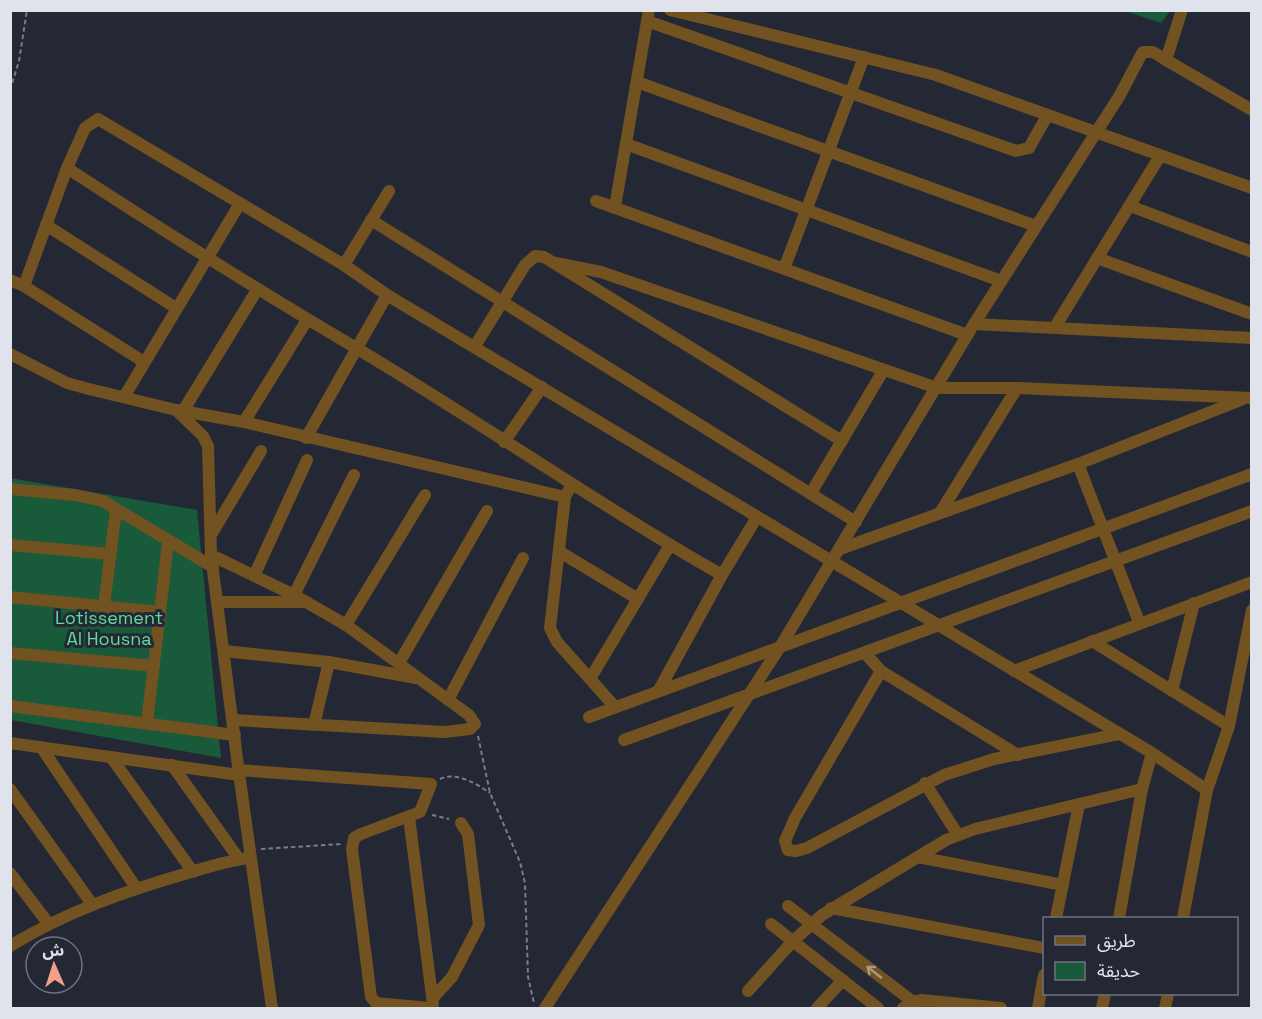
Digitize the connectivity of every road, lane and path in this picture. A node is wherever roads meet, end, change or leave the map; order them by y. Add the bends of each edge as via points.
1 (27, 10) edge
2 (670, 10) edge
3 (1182, 10) edge
4 (648, 16) edge
5 (712, 21) junction
6 (707, 41) junction
7 (864, 57) junction
8 (1166, 60) junction
9 (637, 82) junction
10 (10, 90) edge
11 (851, 91) junction
12 (1251, 110) edge
13 (1047, 116) junction
14 (1095, 133) junction
15 (626, 144) junction
16 (828, 151) junction
17 (1160, 156) junction
18 (67, 168) junction
19 (1251, 188) edge
20 (389, 191) dead end
21 (596, 201) dead end
22 (239, 205) junction
23 (1130, 206) junction
24 (615, 207) junction
25 (806, 210) junction
26 (371, 220) junction
27 (46, 225) junction
28 (1036, 226) junction
29 (1251, 252) edge
30 (205, 258) junction
31 (1097, 258) junction
32 (556, 262) junction
33 (344, 265) junction
34 (784, 269) junction
35 (10, 280) edge
36 (1001, 281) junction
37 (24, 286) junction
38 (257, 290) junction
39 (387, 295) junction
40 (502, 304) junction
41 (176, 308) junction
42 (1251, 314) edge
43 (307, 320) junction
44 (974, 324) junction
45 (1055, 327) junction
46 (968, 335) junction
47 (1251, 338) edge
48 (475, 346) junction
49 (356, 348) junction
50 (10, 354) edge
51 (144, 362) junction
52 (883, 371) junction
53 (542, 387) junction
54 (937, 388) junction
55 (1017, 388) junction
56 (123, 397) junction
57 (1250, 398) edge
58 (179, 410) junction
59 (244, 422) junction
60 (306, 438) junction
61 (842, 441) junction
62 (504, 442) junction
63 (261, 451) dead end
64 (308, 460) dead end
65 (1078, 464) junction
66 (1251, 474) edge
67 (354, 475) dead end
68 (572, 484) junction
69 (10, 489) edge
70 (811, 493) junction
71 (425, 495) dead end
72 (565, 497) junction
73 (116, 510) junction
74 (487, 511) dead end
75 (1251, 511) edge
76 (940, 513) junction
77 (757, 517) junction
78 (856, 522) junction
79 (1102, 528) junction
80 (210, 536) junction
81 (168, 543) junction
82 (10, 545) edge
83 (669, 545) junction
84 (840, 549) junction
85 (560, 552) junction
86 (110, 554) junction
87 (523, 558) dead end
88 (212, 561) junction
89 (832, 561) junction
90 (1114, 561) junction
91 (722, 575) junction
92 (254, 576) junction
93 (1251, 582) edge
94 (294, 595) junction
95 (10, 597) edge
96 (638, 599) junction
97 (217, 602) junction
98 (307, 602) junction
99 (897, 602) junction
100 (1194, 603) junction
101 (104, 606) junction
102 (1251, 610) edge
103 (160, 612) junction
104 (1139, 622) junction
105 (345, 625) junction
106 (937, 626) junction
107 (1092, 640) junction
108 (780, 647) junction
109 (224, 651) junction
110 (10, 653) edge
111 (865, 653) junction
112 (329, 662) junction
113 (399, 663) junction
114 (154, 666) junction
115 (881, 671) junction
116 (1014, 671) junction
117 (418, 679) junction
118 (590, 679) junction
119 (659, 690) junction
120 (1172, 691) junction
121 (752, 692) junction
122 (448, 700) junction
123 (10, 706) edge
124 (615, 707) junction
125 (589, 717) dead end
126 (233, 720) junction
127 (147, 723) junction
128 (475, 724) junction
129 (314, 725) junction
130 (1229, 726) junction
131 (1119, 734) junction
132 (235, 735) junction
133 (624, 740) dead end
134 (10, 743) edge
135 (41, 747) junction
136 (1152, 753) junction
137 (1018, 755) junction
138 (111, 757) junction
139 (172, 765) junction
140 (238, 772) junction
141 (925, 783) junction
142 (431, 784) junction
143 (10, 789) edge
144 (1142, 789) junction
145 (1208, 790) junction
146 (490, 792) junction
147 (1079, 804) junction
148 (415, 815) junction
149 (461, 822) joint
150 (958, 835) junction
151 (352, 843) junction
152 (246, 856) junction
153 (918, 857) junction
154 (193, 872) junction
155 (10, 873) edge
156 (1063, 885) junction
157 (137, 889) junction
158 (92, 904) junction
159 (788, 906) dead end
160 (831, 908) junction
161 (1056, 917) edge
162 (1119, 917) edge
163 (1182, 917) edge
164 (48, 923) junction
165 (771, 924) dead end
166 (811, 924) junction
167 (793, 940) junction
168 (10, 946) edge
169 (1043, 948) edge
170 (843, 980) junction
171 (1043, 980) edge
172 (747, 991) dead end
173 (432, 1005) edge
174 (912, 1006) edge
175 (273, 1008) edge
176 (536, 1008) edge
177 (545, 1008) edge
178 (817, 1008) edge
179 (878, 1008) edge
180 (1001, 1008) edge
181 (1038, 1008) edge

1 - 10 path via 20,61
2 - 5 street
3 - 8 street
4 - 6 street
4 - 9 street
5 - 6 street
5 - 7 street
6 - 11 street
7 - 11 street
7 - 13 street via 936,75
8 - 12 street
8 - 14 street via 1153,52 1143,52
9 - 15 street
9 - 16 street
11 - 13 street via 1016,151 1029,148
11 - 16 street
13 - 14 street
14 - 17 street
14 - 28 street
15 - 24 street
15 - 25 street
16 - 25 street
16 - 28 street
17 - 19 street
17 - 23 street
18 - 22 street via 85,128 98,119
18 - 27 street
18 - 30 street
20 - 26 street
21 - 24 street
22 - 30 street
22 - 33 street
23 - 29 street
23 - 31 street
24 - 34 street
25 - 34 street
25 - 36 street
26 - 33 street
26 - 40 street
27 - 37 street
27 - 41 street
28 - 36 street
30 - 38 street
30 - 41 street
31 - 42 street
31 - 45 street
32 - 40 street via 532,257
32 - 52 street via 601,272
32 - 61 street
33 - 39 street
34 - 46 street
35 - 37 street
36 - 44 street
37 - 51 street
38 - 43 street
38 - 58 street
39 - 48 street
39 - 49 street
40 - 48 street
40 - 70 street
41 - 51 street
43 - 49 street
43 - 59 street
44 - 45 street
44 - 46 street
45 - 47 street
46 - 54 street
48 - 53 street
49 - 60 street
49 - 62 street
50 - 56 street via 67,383
51 - 56 street
52 - 54 street
52 - 61 street
53 - 62 street
53 - 77 street
54 - 55 street
54 - 78 street
55 - 57 street
55 - 76 street
56 - 58 street
57 - 65 street
58 - 59 street
58 - 80 street via 208,446
59 - 60 street
60 - 72 street
61 - 70 street
62 - 68 street
63 - 80 street
64 - 92 street
65 - 76 street
65 - 79 street
66 - 79 street
67 - 94 street
68 - 72 street
68 - 83 street
69 - 73 street via 90,497
70 - 78 street
71 - 105 street
72 - 85 street
73 - 81 street
73 - 86 street
74 - 113 street
75 - 90 street
76 - 84 street
77 - 89 street
77 - 91 street
78 - 84 street
79 - 90 street
79 - 99 street
80 - 88 street
81 - 88 street
81 - 103 street
82 - 86 street
83 - 91 street
83 - 96 street
84 - 89 street
85 - 96 street
85 - 118 street via 550,628 557,642
86 - 101 street
87 - 122 street
88 - 92 street
88 - 97 street
89 - 99 street
89 - 108 street
90 - 104 street
90 - 106 street
91 - 119 street
92 - 94 street
93 - 100 street
94 - 98 street
95 - 101 street
96 - 118 street
97 - 98 street
97 - 109 street
98 - 105 street
99 - 106 street
99 - 108 street
100 - 104 street
100 - 120 street
101 - 103 street
102 - 130 street
103 - 114 street
104 - 107 street
105 - 113 street
106 - 111 street
106 - 116 street
107 - 116 street
107 - 120 street
108 - 119 street
108 - 121 street
109 - 112 street
109 - 126 street
110 - 114 street
111 - 115 street
111 - 121 street
112 - 117 street
112 - 129 street
113 - 117 street
114 - 127 street
115 - 137 street
115 - 141 street via 795,818 786,846 796,851 807,848
116 - 131 street
117 - 122 street
118 - 124 street
119 - 124 street
120 - 130 street
121 - 133 street
121 - 177 street
122 - 128 street
123 - 127 street
124 - 125 street
126 - 129 street
126 - 132 street
127 - 132 street
128 - 129 street via 470,729 445,732
128 - 146 path
130 - 145 street
131 - 136 street
131 - 137 street
132 - 140 street
134 - 135 street
135 - 138 street
135 - 157 street
136 - 144 street
136 - 145 street
137 - 141 street via 971,765
138 - 139 street
138 - 154 street
139 - 140 street
139 - 152 street
140 - 142 street
140 - 152 street
141 - 150 street
142 - 146 path via 445,776 460,778
142 - 148 street
143 - 158 street
144 - 147 street
144 - 162 street
145 - 163 street
146 - 176 path via 525,883 528,977
147 - 150 street
147 - 156 street
148 - 149 path
148 - 151 street via 361,834
148 - 173 street
149 - 173 street via 468,834 479,925 452,977
150 - 153 street
151 - 152 path
151 - 173 street via 371,997 376,1003
152 - 154 street
152 - 175 street
153 - 156 street
153 - 160 street
154 - 157 street
155 - 164 street
156 - 161 street
157 - 158 street
158 - 164 street
159 - 166 street
160 - 166 street
160 - 169 street
164 - 168 street
165 - 167 street
166 - 167 street
174 -> 166 street
167 - 170 street
167 - 172 street
170 - 178 street
170 - 179 street
171 - 181 street
174 - 180 street via 945,1000

